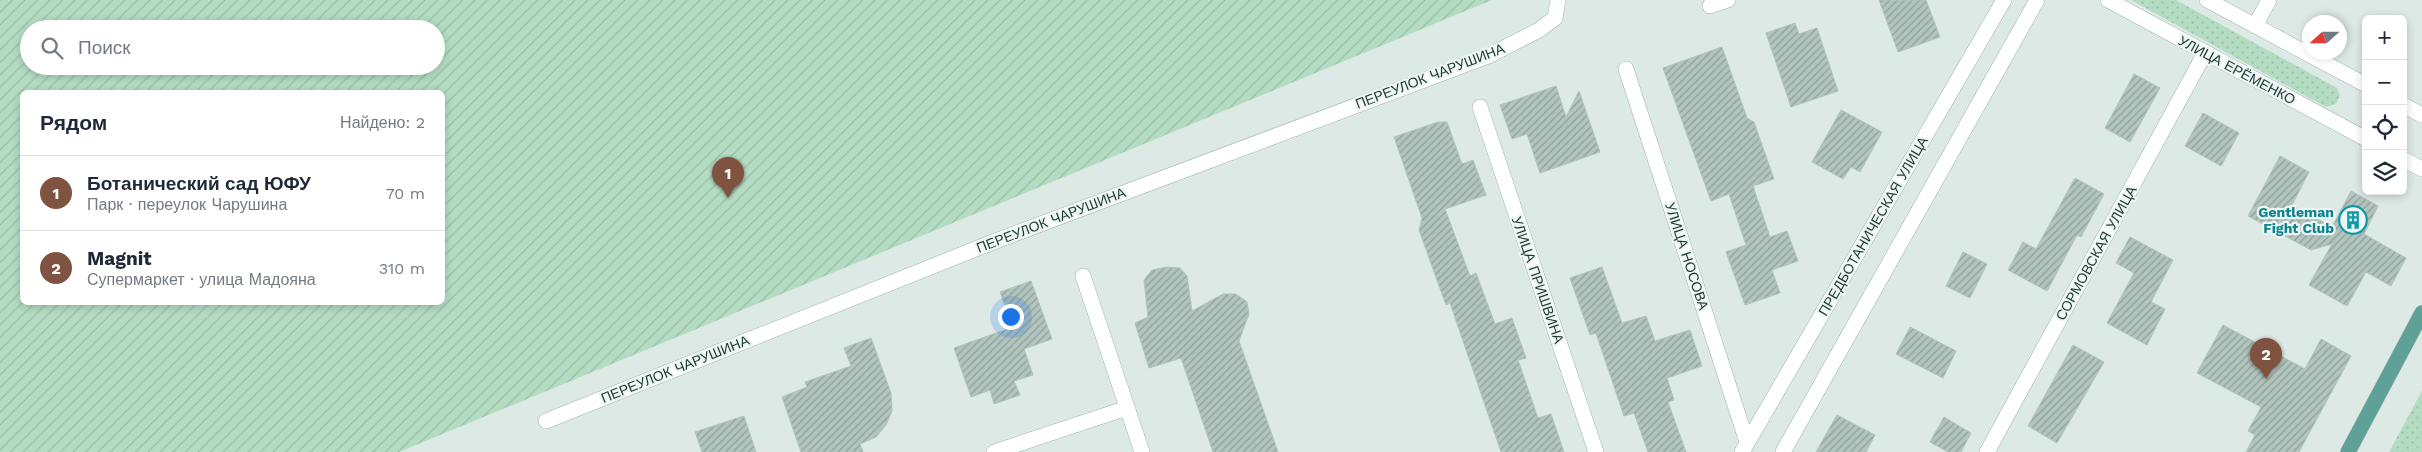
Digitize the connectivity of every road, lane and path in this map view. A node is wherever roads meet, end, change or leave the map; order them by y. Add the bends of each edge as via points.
1 (1558, 0) edge
2 (1728, 0) edge
3 (2004, 0) edge
4 (2037, 0) edge
5 (2108, 0) edge
6 (2207, 0) edge
7 (2269, 0) edge
8 (1710, 6) dead end
9 (2255, 26) junction
10 (2205, 53) junction
11 (1626, 69) dead end
12 (2362, 83) edge
13 (1480, 107) dead end
14 (2407, 107) edge
15 (2422, 115) edge
16 (2362, 137) edge
17 (2407, 161) edge
18 (2422, 169) edge
19 (1083, 276) dead end
20 (2422, 313) edge
21 (1127, 408) junction
22 (546, 421) dead end
23 (1745, 447) edge
24 (994, 452) edge
25 (1142, 452) edge
26 (1596, 452) edge
27 (1784, 452) edge
28 (1987, 452) edge
29 (2348, 452) edge

1 - 22 street, ПЕРЕУЛОК ЧАРУШИНА via 1555,18 1539,30 1488,56 992,242
2 - 8 street
3 - 23 street, ПРЕДБОТАНИЧЕСКАЯ УЛИЦА
4 - 27 street
5 - 10 street, УЛИЦА ЕРЁМЕНКО
6 - 9 street
7 - 9 street
9 - 12 street
10 - 16 street, УЛИЦА ЕРЁМЕНКО
10 - 28 street, СОРМОВСКАЯ УЛИЦА
11 - 23 street, УЛИЦА НОСОВА
13 - 26 street, УЛИЦА ПРИШВИНА
14 - 15 street
17 - 18 street
19 - 21 street
20 - 29 main road
21 - 24 street
21 - 25 street

